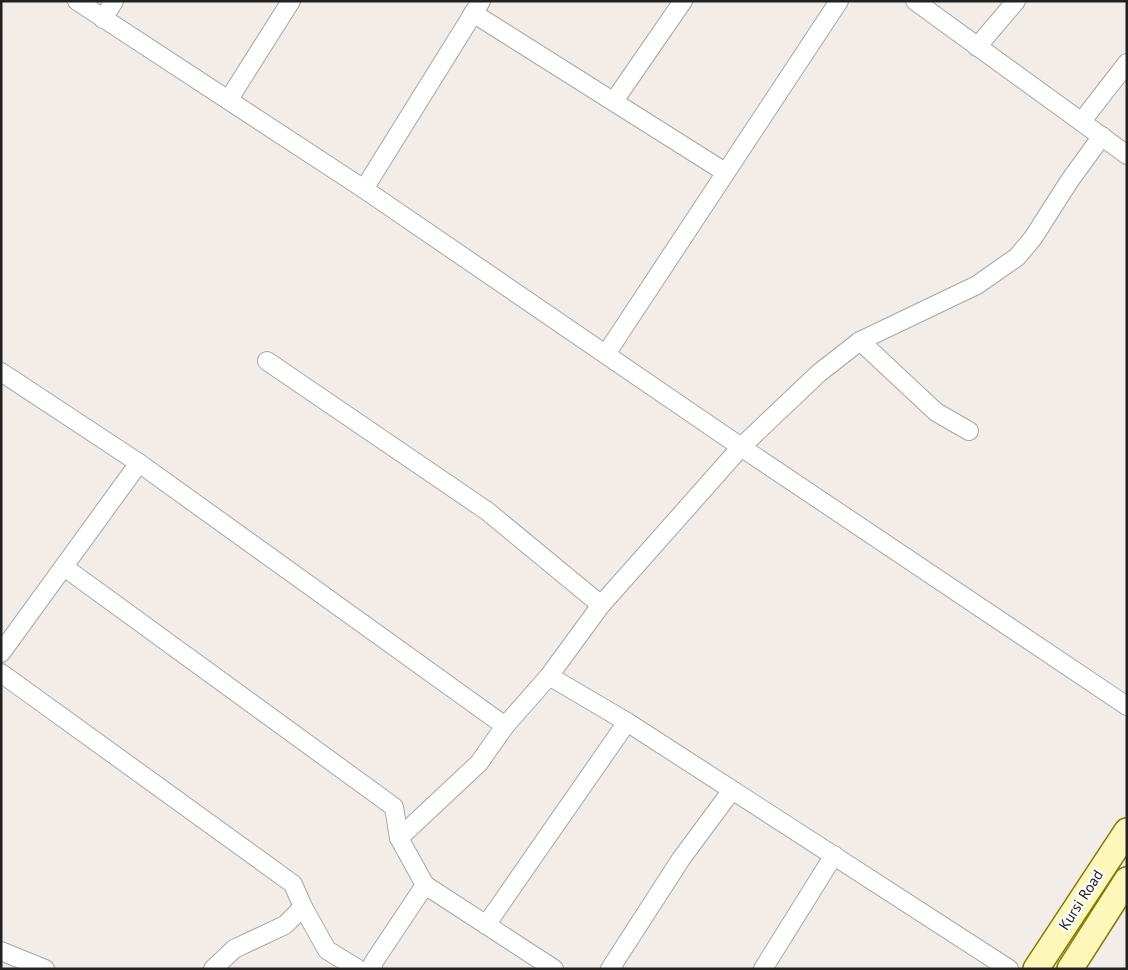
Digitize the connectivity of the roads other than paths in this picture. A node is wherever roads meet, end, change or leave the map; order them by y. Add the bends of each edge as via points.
1 (77, 1) edge
2 (114, 1) edge
3 (291, 1) edge
4 (683, 1) edge
5 (840, 1) edge
6 (1016, 1) edge
7 (922, 3) edge
8 (477, 7) edge
9 (103, 19) junction
10 (977, 47) junction
11 (1127, 63) edge
12 (229, 99) junction
13 (614, 101) junction
14 (1082, 121) junction
15 (1102, 136) junction
16 (1127, 155) edge
17 (725, 172) junction
18 (364, 190) junction
19 (860, 341) junction
20 (606, 354) junction
21 (267, 361) dead end
22 (1, 372) edge
23 (969, 431) dead end
24 (741, 447) junction
25 (139, 463) junction
26 (64, 567) junction
27 (601, 605) junction
28 (1, 653) edge
29 (1, 673) edge
30 (549, 676) junction
31 (1127, 706) edge
32 (626, 722) junction
33 (505, 726) junction
34 (732, 790) junction
35 (1127, 831) edge
36 (398, 838) junction
37 (834, 855) junction
38 (1127, 880) edge
39 (425, 885) junction
40 (303, 907) junction
41 (486, 924) junction
42 (1, 951) edge
43 (45, 969) edge
44 (213, 969) edge
45 (358, 969) edge
46 (373, 969) edge
47 (554, 969) edge
48 (610, 969) edge
49 (763, 969) edge
50 (1009, 969) edge
51 (1036, 969) edge
52 (1070, 969) edge

1 - 9 street
2 - 9 street
3 - 12 street
4 - 13 street
5 - 17 street
6 - 10 street
7 - 10 street
8 - 13 street
8 - 18 street
9 - 12 street
10 - 14 street
11 - 14 street
12 - 18 street
13 - 17 street
14 - 15 street
15 - 16 street
15 - 19 street via 1017,257 977,285
17 - 20 street
18 - 20 street
19 - 23 street via 936,412
19 - 24 street via 819,373
20 - 24 street
21 - 27 street via 487,511
22 - 25 street
24 - 27 street
24 - 31 street
25 - 26 street
25 - 33 street
26 - 28 street
26 - 36 street via 394,807
27 - 30 street
29 - 40 street via 293,884
30 - 32 street
30 - 33 street
32 - 34 street
32 - 41 street
33 - 36 street via 479,763
34 - 37 street
34 - 48 street via 681,859
35 - 51 main road, Kursi Road
36 - 39 street
37 - 49 street
37 - 50 street
38 - 52 main road, Kursi Road
39 - 41 street
39 - 46 street
40 - 44 street via 284,925 234,949
40 - 45 street via 327,950
41 - 47 street
42 - 43 street

